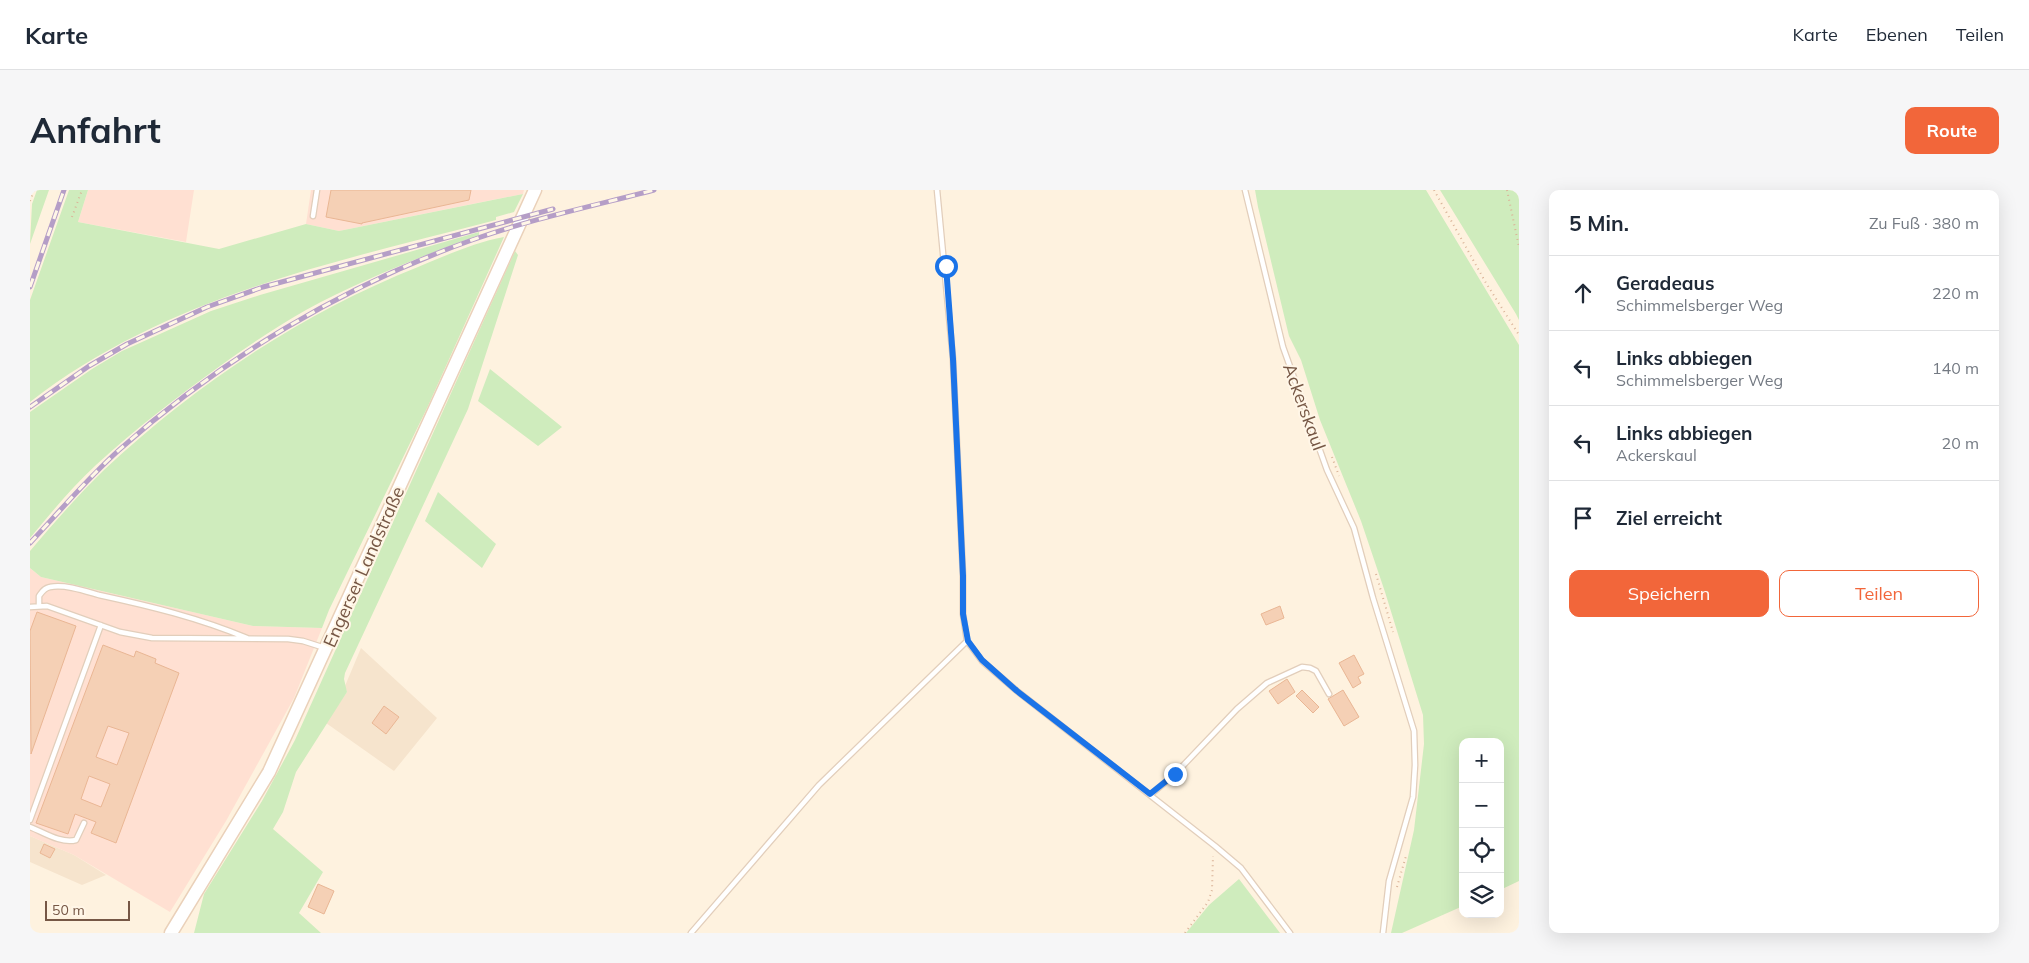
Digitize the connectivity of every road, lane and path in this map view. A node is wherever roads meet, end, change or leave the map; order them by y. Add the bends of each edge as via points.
1 (34, 190) edge
2 (82, 190) edge
3 (317, 190) edge
4 (535, 190) edge
5 (937, 190) edge
6 (1245, 190) edge
7 (1434, 190) edge
8 (1507, 190) edge
9 (30, 201) edge
10 (313, 216) dead end
11 (72, 217) dead end
12 (1519, 247) edge
13 (1519, 335) edge
14 (39, 605) junction
15 (30, 607) edge
16 (100, 625) junction
17 (251, 640) junction
18 (968, 641) junction
19 (327, 648) junction
20 (1329, 694) dead end
21 (1150, 794) junction
22 (30, 820) edge
23 (84, 823) dead end
24 (30, 827) edge
25 (1215, 846) junction
26 (171, 933) edge
27 (691, 933) edge
28 (1185, 933) edge
29 (1290, 933) edge
30 (1383, 933) edge

1 - 9 path
2 - 11 path
3 - 10 lane
4 - 19 main road, Engerser Landstraße
5 - 18 lane via 953,359 963,614
6 - 30 lane, Ackerskaul via 1283,347 1327,470 1354,528 1372,598 1414,731 1413,797 1388,881
7 - 13 path
8 - 12 path
14 - 15 lane
14 - 16 lane
14 - 17 lane via 39,596 50,587 74,589 187,616
16 - 17 lane via 152,638
16 - 22 lane
17 - 19 lane via 303,641
18 - 21 lane via 982,660 1017,691
18 - 27 lane via 819,786
19 - 26 main road, Engerser Landstraße via 270,772
20 - 21 lane via 1310,668 1302,667 1266,683 1175,774
21 - 25 lane
23 - 24 lane via 76,840 71,841
25 - 28 path via 1208,902
25 - 29 lane via 1241,868

